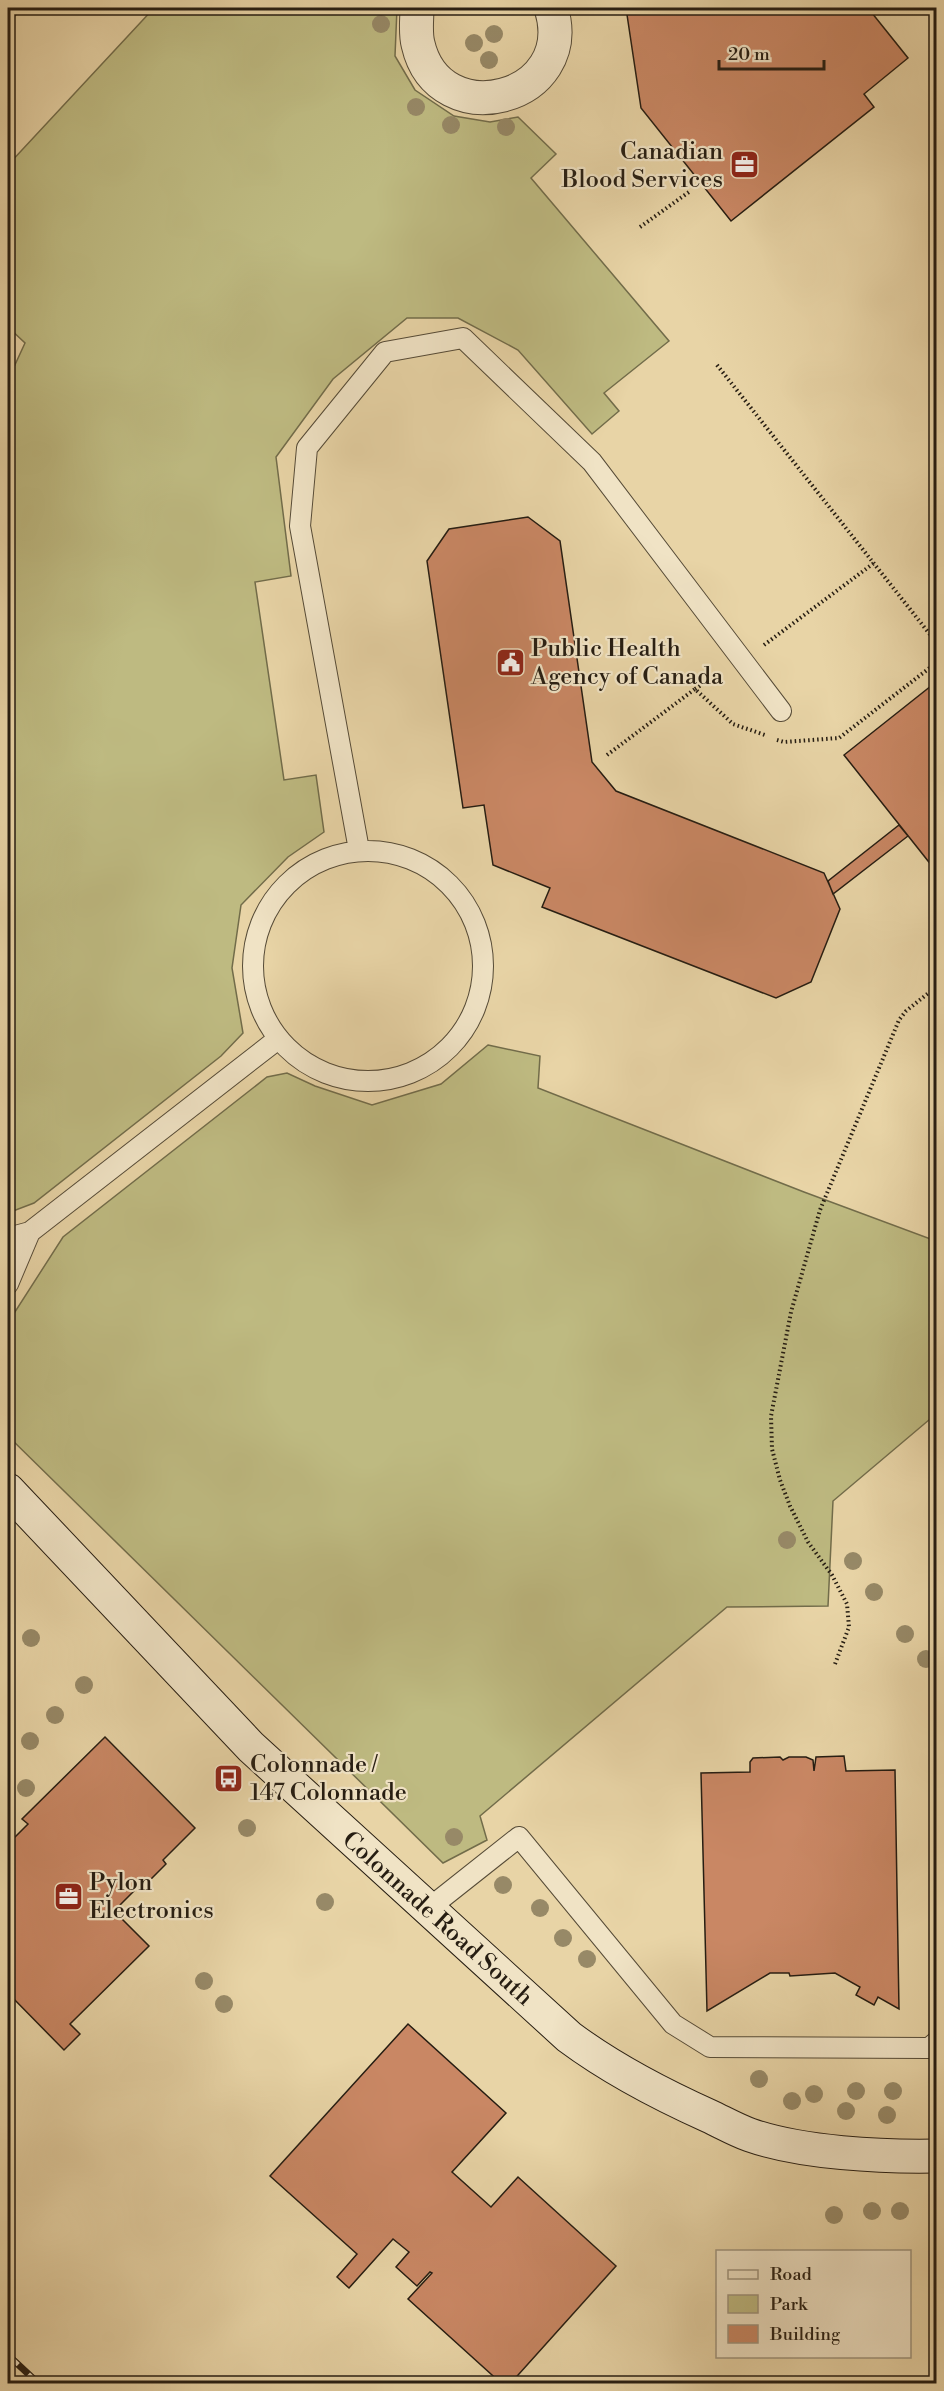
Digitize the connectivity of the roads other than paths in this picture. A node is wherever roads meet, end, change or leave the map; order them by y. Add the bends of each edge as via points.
1 (417, 8) edge
2 (551, 8) edge
3 (781, 711) dead end
4 (359, 850) junction
5 (278, 1039) junction
6 (30, 1232) junction
7 (8, 1238) edge
8 (8, 1284) edge
9 (8, 1490) edge
10 (428, 1909) junction
11 (936, 2042) edge
12 (936, 2156) edge

1 - 2 street via 418,44 425,63 447,86 477,98 498,98 518,91 535,78 554,42
3 - 4 lane via 592,462 463,338 385,352 307,448 300,526
4 - 5 lane via 318,861 284,885 261,920 252,961 256,992
4 - 5 lane via 392,852 423,864 449,884 463,902 480,942 483,975 475,1008 455,1042 424,1067 386,1081 345,1080 308,1065
5 - 6 lane
6 - 7 lane
6 - 8 lane
9 - 10 street, Colonnade Road South via 251,1747
10 - 11 lane via 519,1837 673,2024 710,2047 929,2048
10 - 12 street, Colonnade Road South via 569,2037 597,2058 683,2104 751,2135 805,2147

